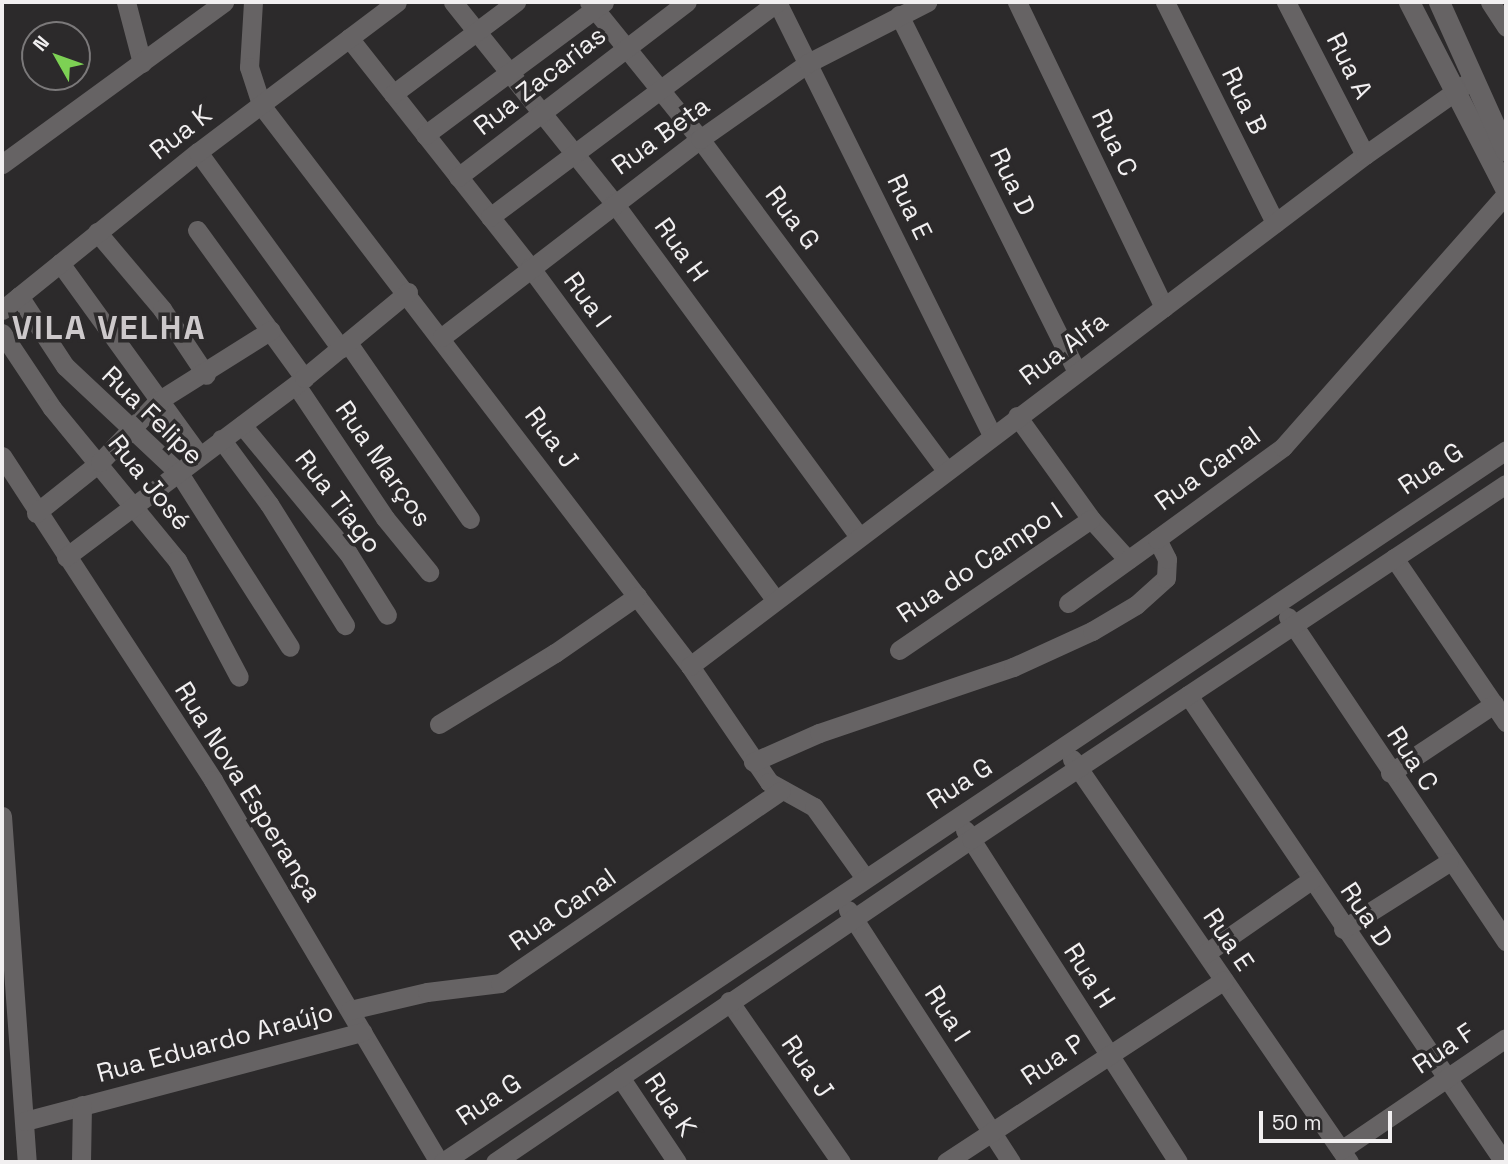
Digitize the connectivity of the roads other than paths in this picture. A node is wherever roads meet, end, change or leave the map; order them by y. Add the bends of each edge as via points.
1 (126, 2) edge
2 (224, 2) edge
3 (253, 2) edge
4 (397, 2) edge
5 (453, 2) edge
6 (516, 2) edge
7 (687, 2) edge
8 (777, 2) edge
9 (927, 2) edge
10 (1017, 2) edge
11 (1166, 2) edge
12 (1286, 2) edge
13 (1437, 2) edge
14 (1490, 2) edge
15 (596, 4) edge
16 (1412, 8) edge
17 (900, 15) junction
18 (1506, 27) edge
19 (477, 32) junction
20 (349, 38) junction
21 (625, 48) junction
22 (142, 63) junction
23 (808, 63) junction
24 (508, 71) junction
25 (1464, 84) junction
26 (661, 90) junction
27 (393, 94) junction
28 (261, 105) junction
29 (542, 113) junction
30 (425, 135) junction
31 (700, 139) junction
32 (1506, 151) edge
33 (198, 152) junction
34 (575, 154) junction
35 (1365, 155) junction
36 (2, 164) edge
37 (458, 177) junction
38 (1506, 192) edge
39 (614, 203) junction
40 (490, 217) junction
41 (1275, 223) junction
42 (197, 230) dead end
43 (97, 232) junction
44 (60, 263) junction
45 (530, 267) junction
46 (408, 292) junction
47 (19, 296) junction
48 (1164, 307) junction
49 (2, 310) edge
50 (271, 330) junction
51 (2, 333) edge
52 (442, 337) junction
53 (344, 346) junction
54 (1077, 372) junction
55 (206, 374) junction
56 (300, 381) junction
57 (158, 401) junction
58 (1017, 416) junction
59 (242, 425) junction
60 (129, 428) junction
61 (992, 436) junction
62 (220, 439) junction
63 (1506, 450) edge
64 (199, 455) junction
65 (2, 456) edge
66 (100, 462) junction
67 (1484, 465) junction
68 (946, 470) junction
69 (179, 473) junction
70 (1504, 491) edge
71 (135, 506) junction
72 (36, 513) junction
73 (470, 519) dead end
74 (1091, 519) junction
75 (859, 536) junction
76 (1157, 539) junction
77 (66, 557) junction
78 (1394, 558) junction
79 (1128, 560) junction
80 (429, 572) dead end
81 (637, 596) junction
82 (775, 599) junction
83 (1068, 603) dead end
84 (1278, 603) junction
85 (387, 615) dead end
86 (345, 625) dead end
87 (1293, 626) junction
88 (290, 647) dead end
89 (899, 650) dead end
90 (690, 666) junction
91 (239, 677) dead end
92 (1188, 695) junction
93 (1494, 704) junction
94 (1506, 722) edge
95 (439, 724) dead end
96 (1064, 747) junction
97 (753, 762) junction
98 (1079, 770) junction
99 (1390, 772) junction
100 (780, 791) junction
101 (2, 816) edge
102 (957, 818) junction
103 (971, 839) junction
104 (1449, 862) junction
105 (865, 878) junction
106 (1311, 880) junction
107 (838, 895) junction
108 (854, 919) junction
109 (1343, 929) junction
110 (1506, 941) edge
111 (1206, 953) junction
112 (1224, 980) junction
113 (729, 1001) junction
114 (350, 1010) junction
115 (362, 1032) junction
116 (1506, 1038) edge
117 (1109, 1055) junction
118 (620, 1077) junction
119 (1446, 1079) junction
120 (82, 1105) junction
121 (25, 1121) junction
122 (992, 1133) junction
123 (1345, 1156) edge
124 (507, 1159) edge
125 (27, 1162) edge
126 (81, 1162) edge
127 (441, 1162) edge
128 (677, 1162) edge
129 (841, 1162) edge
130 (946, 1162) edge
131 (1011, 1162) edge
132 (1178, 1162) edge
133 (1504, 1162) edge

1 - 22 street
2 - 22 street
3 - 28 street, Rua J via 249,67
4 - 20 street, Rua K
5 - 19 street, Rua H
6 - 19 street
7 - 21 street, Rua Zacarias
8 - 23 street, Rua E
8 - 26 street
9 - 17 street, Rua Beta
10 - 48 street, Rua C
11 - 41 street, Rua B
12 - 35 street, Rua A
13 - 16 street
13 - 25 street
14 - 18 street
15 - 21 street, Rua G
15 - 24 street
16 - 25 street
17 - 23 street, Rua Beta
17 - 54 street, Rua D
19 - 24 street, Rua H
19 - 27 street
20 - 27 street, Rua I
20 - 28 street, Rua K
21 - 26 street, Rua G
21 - 29 street, Rua Zacarias
22 - 36 street
23 - 31 street, Rua Beta
23 - 61 street, Rua E
24 - 29 street, Rua H
24 - 30 street
25 - 32 street
25 - 35 street, Rua Alfa
25 - 38 street
26 - 31 street, Rua G
26 - 34 street
27 - 30 street, Rua I
28 - 33 street, Rua K
28 - 46 street, Rua J
29 - 34 street, Rua H
29 - 37 street, Rua Zacarias
30 - 37 street, Rua I
31 - 39 street, Rua Beta
31 - 68 street, Rua G
33 - 43 street, Rua K
33 - 53 street
34 - 39 street, Rua H
34 - 40 street
35 - 41 street, Rua Alfa
37 - 40 street, Rua I
38 - 76 street, Rua Canal via 1283,447
39 - 45 street, Rua Beta
39 - 75 street, Rua H
40 - 45 street, Rua I
41 - 48 street, Rua Alfa
42 - 50 street, Rua Marços
43 - 44 street, Rua K
43 - 55 street via 162,309
44 - 47 street, Rua K
44 - 57 street
45 - 52 street, Rua Beta
45 - 82 street, Rua I
46 - 52 street, Rua J
46 - 53 street
47 - 49 street, Rua K
47 - 60 street, Rua Felipe via 65,366
48 - 54 street, Rua Alfa
50 - 55 street
50 - 56 street, Rua Marços
51 - 66 street, Rua José via 52,408
52 - 81 street, Rua J
53 - 56 street
53 - 73 street
54 - 58 street, Rua Alfa
55 - 57 street
56 - 59 street
56 - 80 street, Rua Marços via 385,518
57 - 60 street
57 - 64 street
58 - 61 street, Rua Alfa
58 - 74 street
59 - 62 street
59 - 85 street, Rua Tiago via 348,553
60 - 66 street
60 - 69 street, Rua Felipe
61 - 68 street, Rua Alfa
62 - 64 street
62 - 86 street via 269,504
63 - 67 street, Rua G
64 - 69 street
65 - 72 street, Rua Nova Esperança
66 - 71 street, Rua José
66 - 72 street
67 - 70 street
67 - 84 street, Rua G
68 - 75 street, Rua Alfa
69 - 71 street
69 - 88 street, Rua Felipe
70 - 78 street, Rua G
71 - 77 street
71 - 91 street, Rua José via 177,560
72 - 77 street, Rua Nova Esperança
74 - 79 street
74 - 89 street, Rua do Campo I
75 - 82 street, Rua Alfa
76 - 79 street
76 - 97 street, Rua Canal via 1167,559 1166,578 1136,605 1092,631 1013,667 820,733
77 - 114 street, Rua Nova Esperança via 213,780
78 - 87 street, Rua G
78 - 93 street
79 - 83 street
81 - 90 street, Rua J
81 - 95 street
82 - 90 street, Rua Alfa
84 - 87 street, Rua C
84 - 96 street, Rua G
87 - 92 street, Rua G
87 - 99 street, Rua C
90 - 97 street, Rua J
92 - 98 street, Rua G
92 - 106 street, Rua D
93 - 94 street
93 - 99 street
96 - 98 street, Rua E
96 - 102 street, Rua G
97 - 100 street, Rua J
98 - 103 street, Rua G
98 - 111 street, Rua E
99 - 104 street, Rua C
100 - 105 street, Rua J via 814,807
100 - 114 street, Rua Canal via 500,983 427,992
101 - 121 street
102 - 103 street, Rua H
102 - 105 street, Rua G
103 - 108 street, Rua G
103 - 117 street, Rua H
104 - 109 street
104 - 110 street, Rua C
105 - 107 street, Rua G
106 - 109 street, Rua D
106 - 111 street
107 - 108 street, Rua I
107 - 127 street, Rua G
108 - 113 street, Rua G
108 - 122 street, Rua I
109 - 119 street, Rua D
111 - 112 street, Rua E
112 - 117 street, Rua P
112 - 123 street, Rua E
113 - 118 street, Rua G
113 - 129 street, Rua J
114 - 115 street, Rua Nova Esperança
115 - 120 street, Rua Eduardo Araújo
115 - 127 street, Rua Nova Esperança
116 - 119 street, Rua F
117 - 122 street, Rua P
117 - 132 street, Rua H
118 - 124 street, Rua G
118 - 128 street, Rua K
119 - 123 street, Rua F
119 - 133 street, Rua D
120 - 121 street, Rua Eduardo Araújo
120 - 126 street, Rua Eduardo Araújo
121 - 125 street
122 - 130 street, Rua P
122 - 131 street, Rua I

